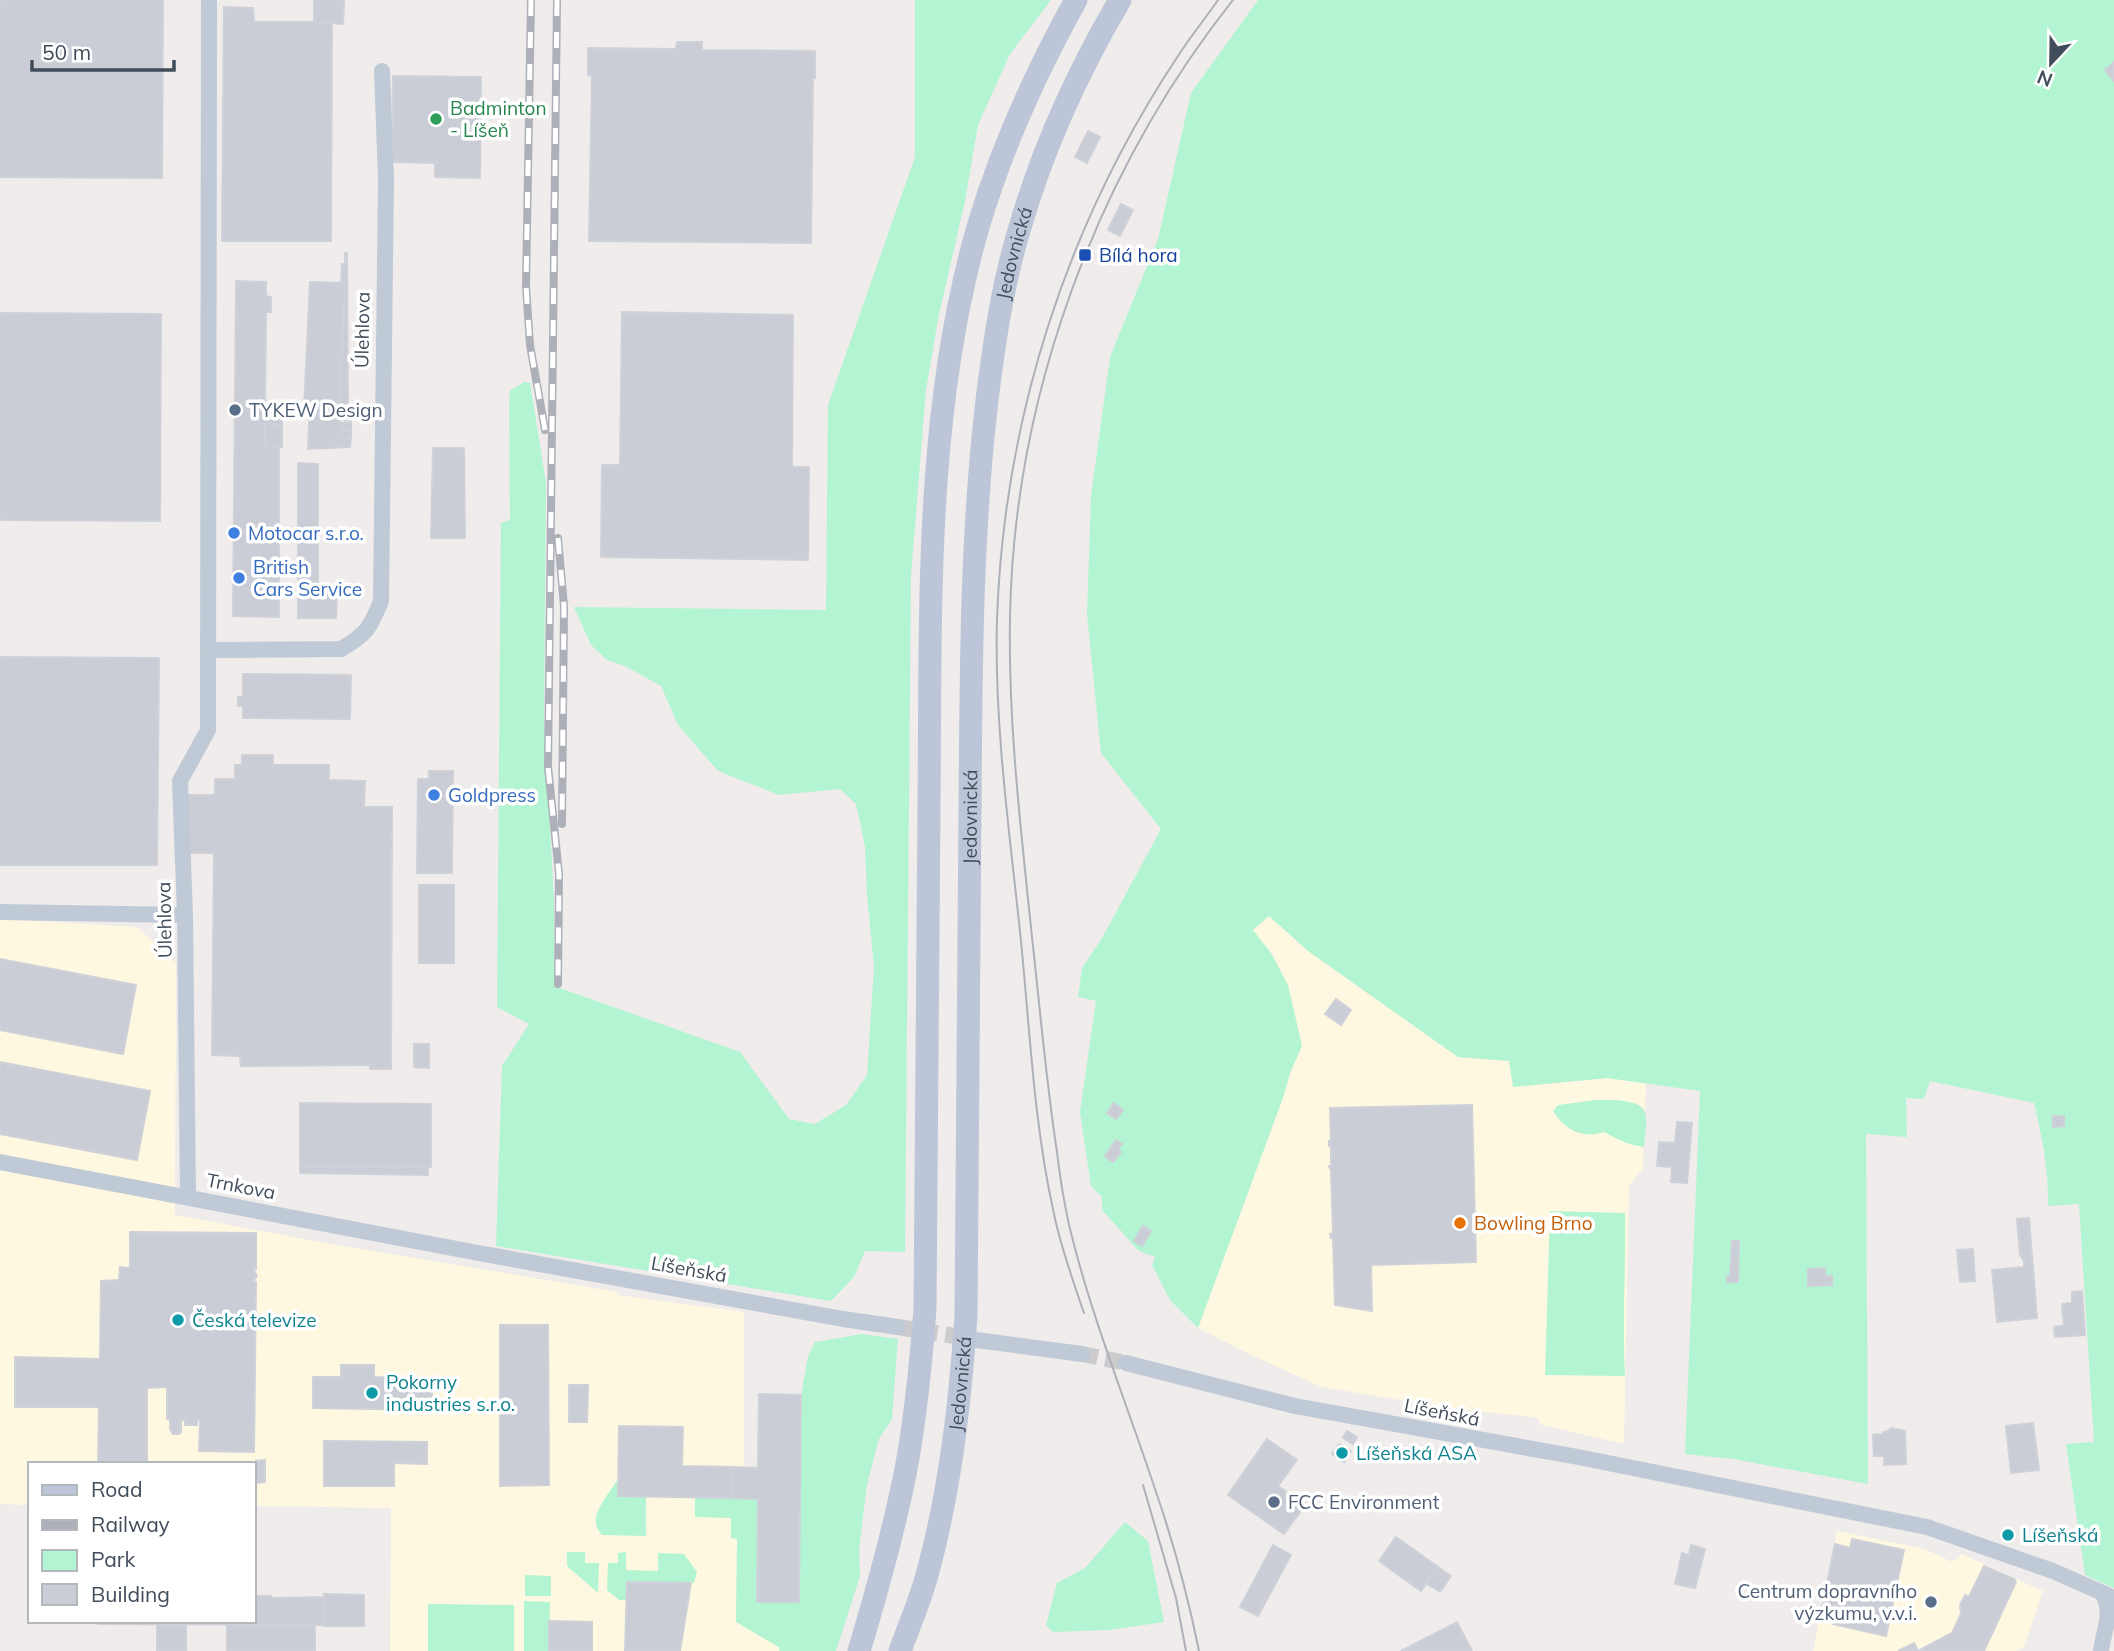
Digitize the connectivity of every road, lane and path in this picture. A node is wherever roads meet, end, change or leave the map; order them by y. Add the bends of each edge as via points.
1 (209, 0) edge
2 (1076, 0) edge
3 (1120, 0) edge
4 (382, 72) dead end
5 (208, 650) junction
6 (0, 912) edge
7 (185, 915) junction
8 (0, 1162) edge
9 (188, 1197) junction
10 (473, 1252) joint
11 (898, 1327) tunnel mouth
12 (970, 1349) junction
13 (1082, 1354) tunnel mouth
14 (1126, 1363) tunnel mouth
15 (2108, 1596) edge
16 (859, 1651) edge
17 (900, 1651) edge
18 (2101, 1651) edge

1 - 5 street, Úlehlova
2 - 16 main road, Jedovnická via 1022,104 979,226 943,404 931,580 925,1309 901,1494
3 - 12 main road, Jedovnická via 1060,117 1018,234 995,337 982,446 972,621 966,1316
4 - 5 street, Úlehlova via 386,179 381,601 360,638 341,649
5 - 7 street, Úlehlova via 208,730 180,781
6 - 7 street
7 - 9 street, Úlehlova
8 - 9 street, Trnkova
9 - 10 street, Trnkova
10 - 11 street, Líšeňská
12 - 13 street
12 - 17 main road, Jedovnická via 927,1576
14 - 15 street, Líšeňská via 1294,1406 1927,1527 2053,1571
15 - 18 street

